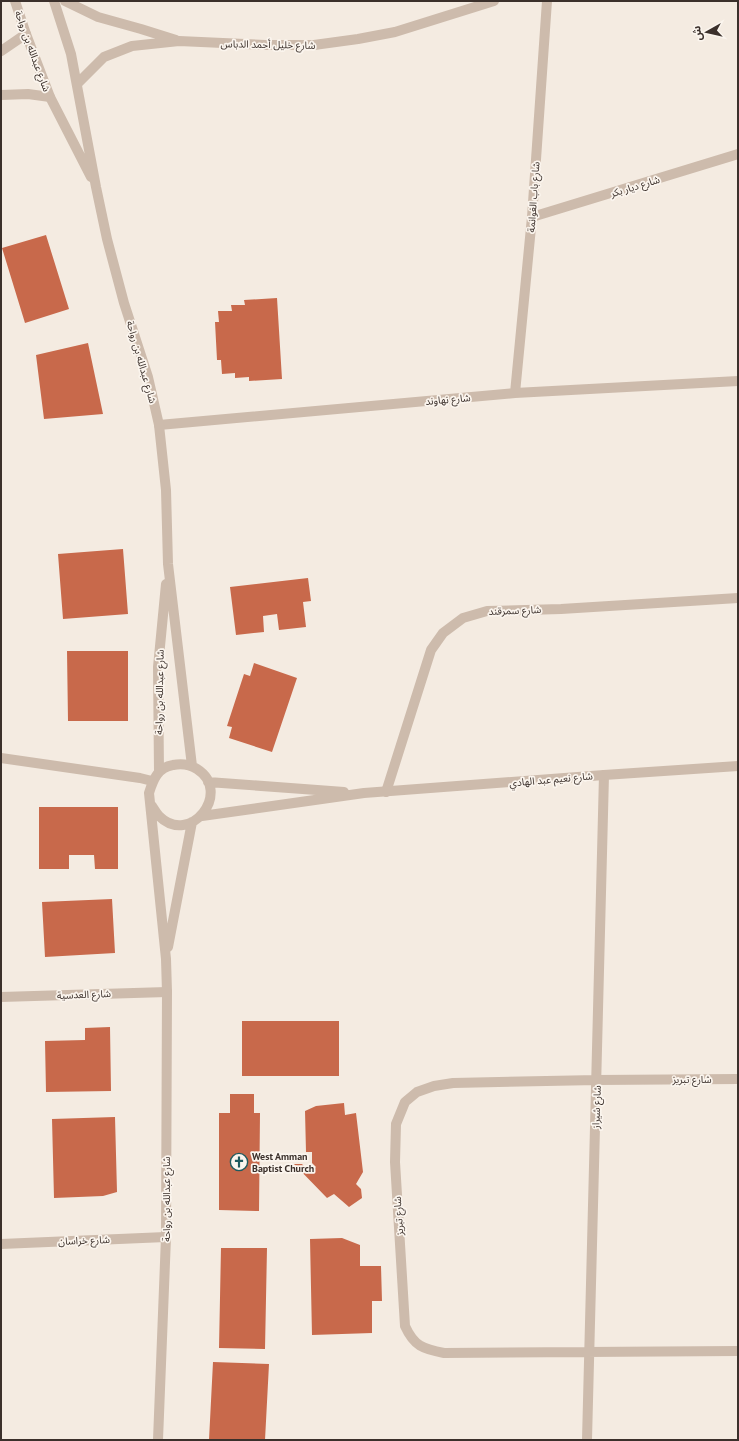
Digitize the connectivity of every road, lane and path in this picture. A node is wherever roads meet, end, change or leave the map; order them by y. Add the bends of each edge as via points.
1 (15, 1) edge
2 (54, 1) edge
3 (65, 1) edge
4 (494, 1) edge
5 (547, 1) edge
6 (26, 34) junction
7 (179, 41) junction
8 (1, 52) edge
9 (77, 84) junction
10 (1, 95) edge
11 (50, 97) junction
12 (738, 154) edge
13 (96, 187) junction
14 (532, 217) junction
15 (738, 381) edge
16 (515, 393) junction
17 (159, 425) junction
18 (168, 564) junction
19 (738, 598) edge
20 (1, 758) edge
21 (192, 766) junction
22 (738, 766) edge
23 (159, 772) junction
24 (604, 775) junction
25 (152, 781) junction
26 (208, 782) junction
27 (386, 792) junction
28 (364, 794) junction
29 (152, 806) junction
30 (202, 816) junction
31 (192, 822) junction
32 (166, 959) junction
33 (167, 992) junction
34 (1, 997) edge
35 (738, 1079) edge
36 (597, 1080) junction
37 (166, 1237) junction
38 (1, 1244) edge
39 (738, 1351) edge
40 (589, 1352) junction
41 (158, 1440) edge
42 (587, 1440) edge

1 - 6 street, شارع عبدالله بن رواحة
2 - 9 street, شارع عبدالله بن رواحة via 71,54
3 - 7 street, شارع خليل أحمد الدباس via 98,17
4 - 7 street, شارع خليل أحمد الدباس via 395,32 322,44 265,46
5 - 14 street, شارع باب الغوانمة
6 - 8 street
6 - 11 street, شارع عبدالله بن رواحة
7 - 9 street, شارع خليل أحمد الدباس via 132,46 104,57
9 - 13 street, شارع عبدالله بن رواحة
10 - 11 street via 28,94
11 - 13 street, شارع عبدالله بن رواحة
12 - 14 street, شارع ديار بكر
13 - 17 street, شارع عبدالله بن رواحة via 107,239 148,377
14 - 16 street, شارع باب الغوانمة
15 - 16 street, شارع نهاوند
16 - 17 street, شارع نهاوند
17 - 18 street, شارع عبدالله بن رواحة via 166,490
18 - 21 street, شارع عبدالله بن رواحة
18 - 23 street, شارع عبدالله بن رواحة via 158,667
19 - 27 street, شارع سمرقند via 561,609 487,610 463,618 444,633 431,650
20 - 25 street
21 - 23 street via 181,763 169,765
21 - 26 street via 202,772
22 - 24 street, شارع نعيم عبد الهادي
23 - 25 street
24 - 27 street, شارع نعيم عبد الهادي
24 - 36 street, شارع شيراز
25 - 29 street
26 - 28 street, شارع نعيم عبد الهادي
26 - 30 street via 211,794
27 - 28 street, شارع نعيم عبد الهادي
28 - 30 street, شارع نعيم عبد الهادي
29 - 31 street via 158,816 168,822 180,825
29 - 32 street, شارع عبدالله بن رواحة
30 - 31 street
31 - 32 street, شارع عبدالله بن رواحة
32 - 33 street, شارع عبدالله بن رواحة
33 - 34 street, شارع العدسية
33 - 37 street, شارع عبدالله بن رواحة
35 - 36 street, شارع تبريز
36 - 40 street, شارع شيراز
36 - 40 street, شارع تبريز via 453,1083 434,1086 417,1092 405,1102 396,1124 395,1162 405,1326 414,1342 432,1351 444,1353
37 - 38 street, شارع خراسان
37 - 41 street, شارع عبدالله بن رواحة
39 - 40 street, شارع تبريز
40 - 42 street, شارع شيراز

